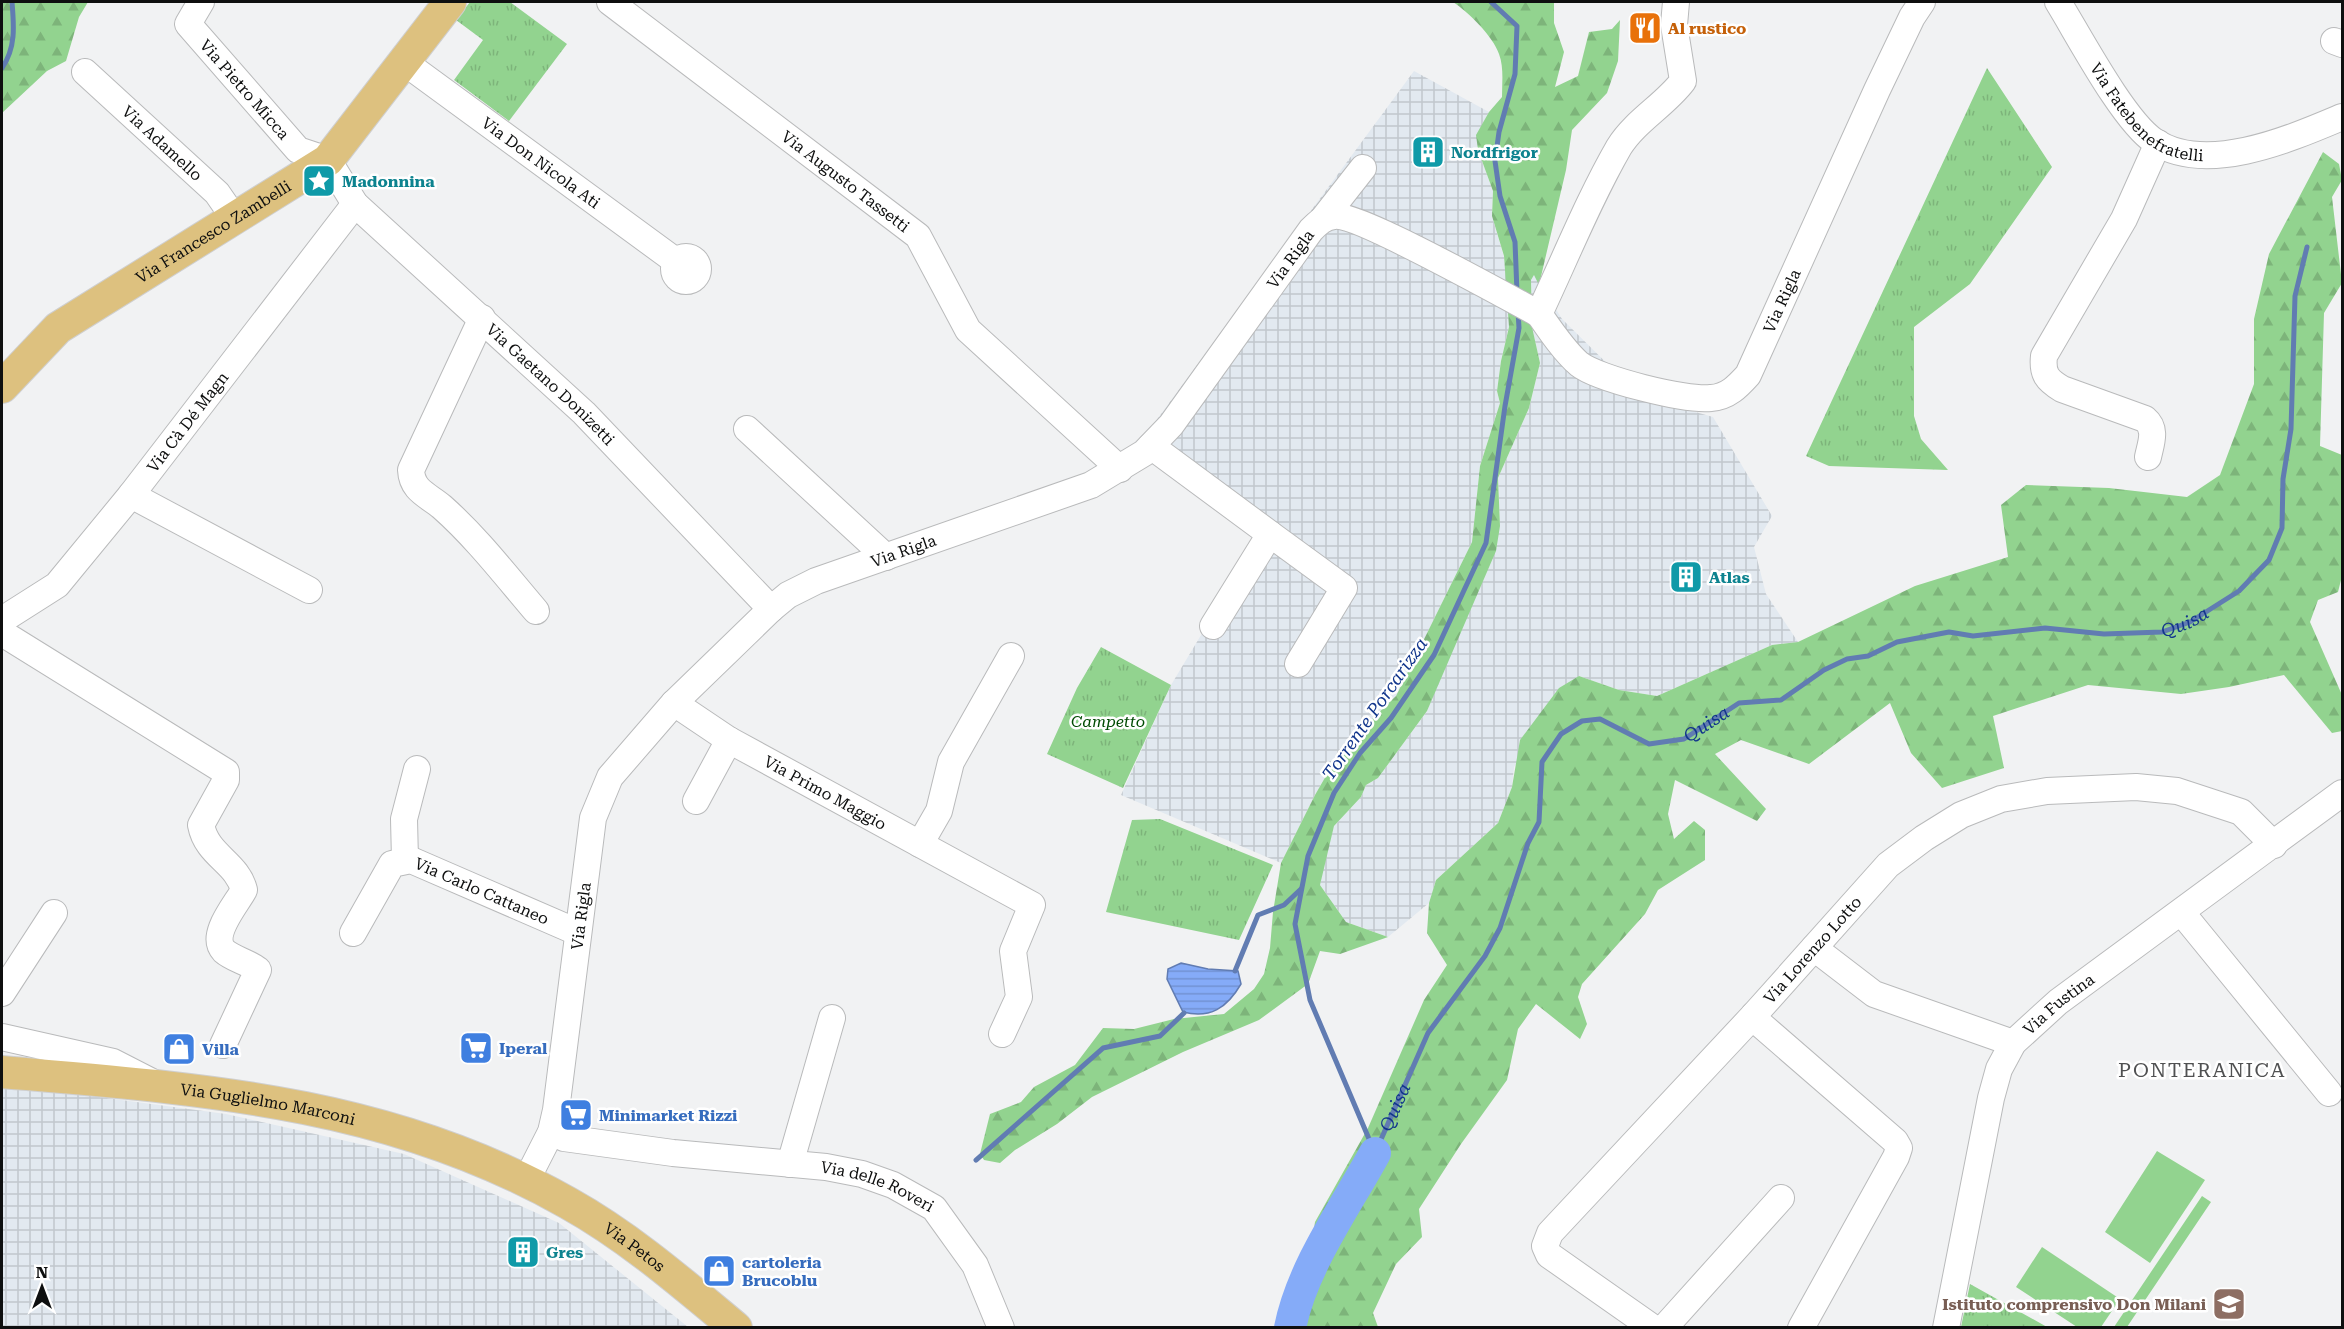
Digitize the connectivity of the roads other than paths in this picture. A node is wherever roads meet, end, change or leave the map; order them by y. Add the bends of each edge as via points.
1 (201, 2) edge
2 (450, 2) edge
3 (610, 2) edge
4 (1676, 2) edge
5 (1922, 2) edge
6 (2058, 2) edge
7 (404, 62) junction
8 (85, 72) dead end
9 (2343, 117) edge
10 (2158, 143) junction
11 (328, 160) junction
12 (1363, 168) dead end
13 (355, 204) junction
14 (235, 219) junction
15 (1323, 219) junction
16 (677, 262) dead end
17 (1525, 306) junction
18 (482, 318) junction
19 (2, 387) edge
20 (747, 429) dead end
21 (1151, 446) junction
22 (2148, 457) dead end
23 (1120, 470) junction
24 (131, 495) junction
25 (1270, 534) junction
26 (886, 557) junction
27 (309, 590) dead end
28 (771, 609) junction
29 (536, 611) dead end
30 (2, 620) edge
31 (1213, 626) dead end
32 (2, 633) edge
33 (1011, 656) dead end
34 (1298, 664) dead end
35 (674, 702) junction
36 (729, 740) junction
37 (417, 769) dead end
38 (2343, 793) edge
39 (696, 801) dead end
40 (920, 844) junction
41 (2274, 845) junction
42 (405, 860) junction
43 (2182, 913) junction
44 (54, 914) dead end
45 (577, 932) junction
46 (353, 933) dead end
47 (1814, 948) junction
48 (2, 993) edge
49 (1754, 1015) junction
50 (832, 1018) dead end
51 (1002, 1034) dead end
52 (2, 1037) edge
53 (2013, 1043) junction
54 (224, 1045) dead end
55 (42, 1046) junction
56 (2, 1072) edge
57 (69, 1077) junction
58 (160, 1086) junction
59 (2330, 1093) dead end
60 (551, 1132) junction
61 (790, 1164) junction
62 (526, 1181) junction
63 (1781, 1198) dead end
64 (736, 1328) edge
65 (1001, 1328) edge
66 (1653, 1328) edge
67 (1664, 1328) edge
68 (1802, 1328) edge
69 (1946, 1328) edge

1 - 11 street, Via Pietro Micca via 188,24 298,150
2 - 7 main road, Via Francesco Zambelli
3 - 23 street, Via Augusto Tassetti via 918,236 968,330
4 - 17 street via 1674,25 1683,81 1620,146
5 - 17 street, Via Rigla via 1877,90 1748,375 1734,391 1711,399 1676,395 1596,374 1578,363
6 - 10 street, Via Fatebenefratelli via 2124,109
7 - 11 main road, Via Francesco Zambelli
7 - 16 street, Via Don Nicola Ati
8 - 14 street, Via Adamello via 217,193
9 - 10 street, Via Fatebenefratelli via 2295,136 2222,155 2172,150
10 - 22 street via 2124,219 2048,348 2043,368 2049,381 2062,389 2145,418 2153,433
11 - 13 street, Via Gaetano Donizetti
11 - 14 main road, Via Francesco Zambelli
12 - 15 street
13 - 18 street, Via Gaetano Donizetti
13 - 24 street, Via Cà Dé Magn
14 - 19 main road, Via Francesco Zambelli via 58,328
15 - 17 street, Via Rigla via 1336,215 1368,226
15 - 21 street, Via Rigla via 1311,230 1171,425
18 - 28 street, Via Gaetano Donizetti via 585,413
18 - 29 street via 411,470 412,481 417,490 463,526
20 - 26 street
21 - 23 street, Via Rigla
21 - 25 street
23 - 26 street, Via Rigla via 1091,485
24 - 27 street
24 - 30 street, Via Cà Dé Magn via 57,585
25 - 31 street
25 - 34 street via 1344,588
26 - 28 street, Via Rigla via 816,581
28 - 35 street, Via Rigla
32 - 54 street via 226,772 226,780 201,825 206,844 241,879 244,890 220,932 220,942 225,951 258,970
33 - 40 street via 951,762 939,811
35 - 36 street, Via Primo Maggio
35 - 45 street, Via Rigla via 610,777 599,799
36 - 39 street
36 - 40 street, Via Primo Maggio
37 - 42 street via 404,819
38 - 41 street, Via Fustina
40 - 51 street, Via Primo Maggio via 1032,905 1013,951 1019,996
41 - 43 street, Via Fustina
41 - 47 street, Via Lorenzo Lotto via 2241,812 2177,791 2093,787 2001,799 1961,815 1888,865
42 - 45 street, Via Carlo Cattaneo
42 - 46 street, Via Carlo Cattaneo via 392,864
43 - 53 street, Via Fustina via 2058,1002
43 - 59 street
44 - 48 street
45 - 60 street, Via Rigla
47 - 49 street, Via Lorenzo Lotto
47 - 53 street via 1874,994
49 - 66 street, Via Lorenzo Lotto via 1550,1233 1545,1246 1549,1255
49 - 68 street via 1899,1148
50 - 61 street
52 - 55 street
53 - 69 street, Via Fustina via 1999,1069 1991,1098
55 - 57 street via 63,1061
55 - 58 street via 113,1062
56 - 57 main road, Via Guglielmo Marconi
57 - 58 main road, Via Guglielmo Marconi
58 - 62 main road, Via Guglielmo Marconi via 298,1105 391,1127
60 - 61 street, Via delle Roveri via 564,1138
60 - 62 street, Via Rigla
61 - 65 street, Via delle Roveri via 862,1174 893,1185 934,1208 975,1265
62 - 64 main road, Via Petos via 603,1224
63 - 67 street

